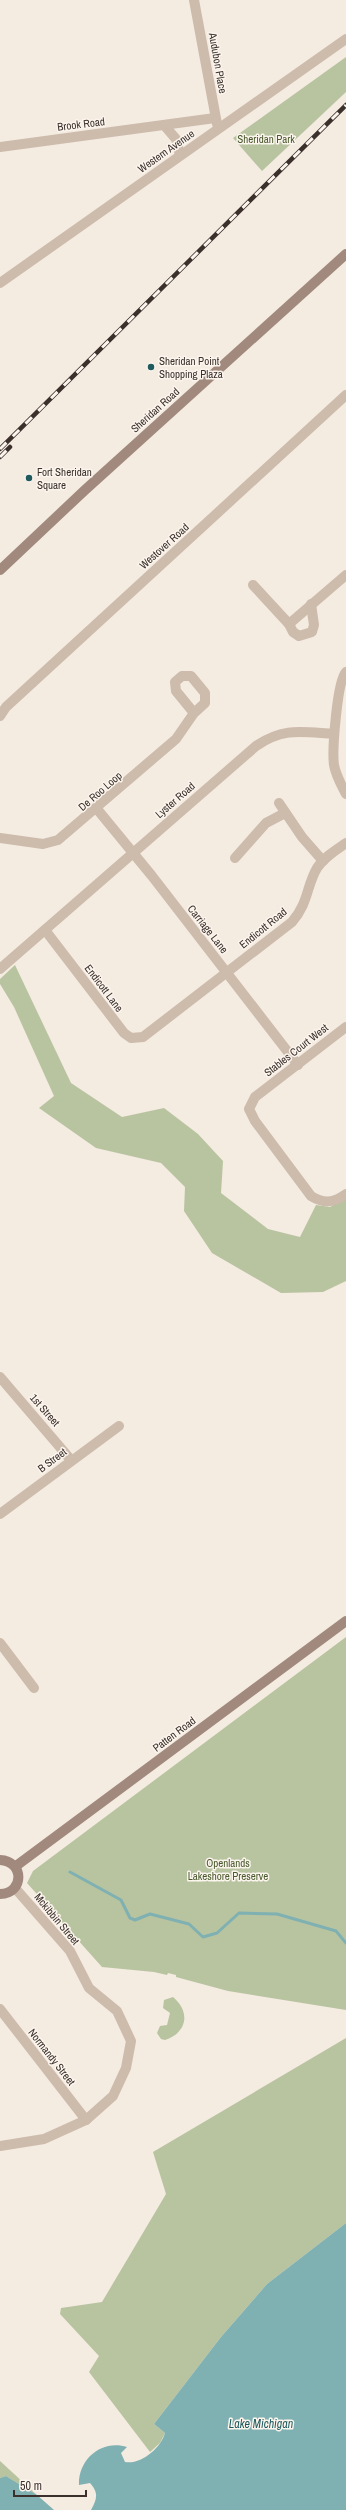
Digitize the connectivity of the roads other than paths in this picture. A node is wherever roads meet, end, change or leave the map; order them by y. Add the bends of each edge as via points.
1 (194, 0) edge
2 (346, 39) edge
3 (215, 118) junction
4 (164, 125) junction
5 (218, 130) junction
6 (0, 147) edge
7 (180, 155) junction
8 (346, 254) edge
9 (0, 283) edge
10 (346, 395) edge
11 (0, 570) edge
12 (346, 575) edge
13 (253, 585) dead end
14 (311, 604) junction
15 (289, 624) junction
16 (346, 672) edge
17 (194, 713) dead end
18 (0, 716) edge
19 (334, 734) junction
20 (346, 794) edge
21 (279, 804) dead end
22 (97, 809) junction
23 (285, 813) junction
24 (0, 838) edge
25 (346, 843) edge
26 (133, 852) junction
27 (235, 858) dead end
28 (323, 861) junction
29 (45, 930) junction
30 (1, 967) edge
31 (226, 973) junction
32 (346, 1027) edge
33 (154, 1029) joint
34 (298, 1065) junction
35 (346, 1194) edge
36 (0, 1377) edge
37 (119, 1426) dead end
38 (71, 1460) junction
39 (0, 1514) edge
40 (346, 1621) edge
41 (0, 1643) edge
42 (34, 1688) dead end
43 (0, 1860) edge
44 (16, 1866) junction
45 (15, 1888) junction
46 (0, 1894) edge
47 (0, 2009) edge
48 (86, 2120) junction
49 (0, 2146) edge

1 - 3 street, Audubon Place
2 - 5 street, Western Avenue
3 - 4 street, Brook Road
3 - 5 street, Audubon Place
4 - 6 street, Brook Road
4 - 7 street via 176,139
5 - 7 street, Western Avenue
7 - 9 street, Western Avenue
8 - 11 street, Sheridan Road
10 - 18 street, Westover Road via 6,707
12 - 14 street
13 - 15 street
14 - 15 street
14 - 15 street via 314,625 312,632 299,636 293,632
16 - 19 street via 341,684
17 - 22 street, De Roo Loop via 176,739
19 - 20 street via 334,765
19 - 26 street, Lyster Road via 289,731 267,738
21 - 23 street
22 - 24 street, De Roo Loop via 66,836 51,843
22 - 26 street, Carriage Lane
23 - 27 street via 266,823
23 - 28 street
25 - 28 street, Endicott Road
26 - 29 street, Lyster Road
26 - 31 street, Carriage Lane
28 - 31 street, Endicott Road via 317,868 306,904 300,913
29 - 30 street, Lyster Road
29 - 33 street, Endicott Lane via 124,1033 138,1039
31 - 33 street, Endicott Road
31 - 34 street, Carriage Lane
32 - 34 street, Stables Court West
34 - 35 street, Stables Court West via 255,1097 249,1109 255,1121 311,1196 321,1202 339,1199
36 - 38 street, 1st Street
37 - 38 street, B Street
38 - 39 street, B Street
40 - 44 street, Patten Road
41 - 42 street
43 - 44 street via 6,1860
44 - 45 street via 19,1877
45 - 46 street via 6,1894
45 - 48 street, Mckibbin Street via 70,1951 89,1988 117,2011 131,2041 126,2068 113,2096
47 - 48 street, Normandy Street
48 - 49 street, Mckibbin Street via 44,2139

